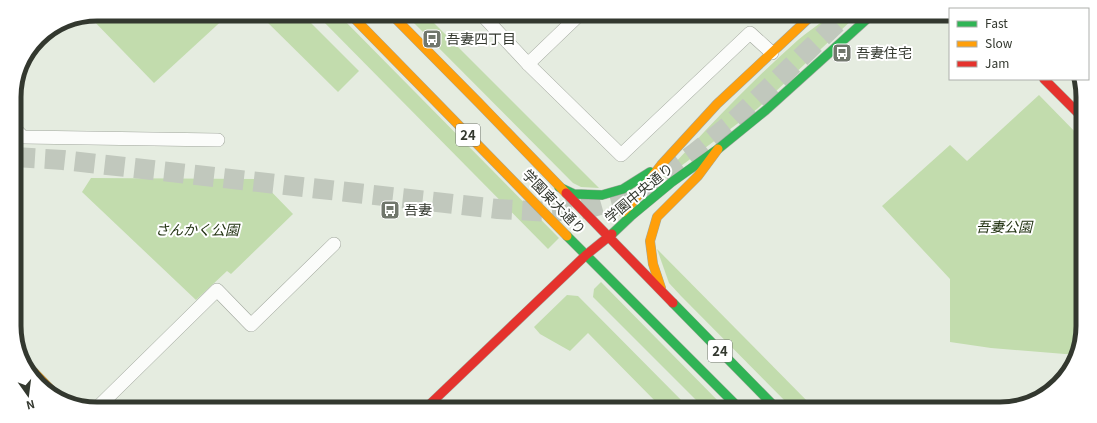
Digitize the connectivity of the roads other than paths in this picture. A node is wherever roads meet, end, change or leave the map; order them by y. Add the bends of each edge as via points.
1 (357, 21) edge
2 (398, 21) edge
3 (488, 21) edge
4 (573, 21) edge
5 (806, 21) edge
6 (865, 21) edge
7 (772, 53) junction
8 (528, 64) junction
9 (1045, 80) edge
10 (1076, 111) edge
11 (21, 135) edge
12 (218, 140) dead end
13 (718, 149) junction
14 (661, 165) junction
15 (559, 187) junction
16 (605, 235) junction
17 (334, 244) dead end
18 (586, 255) junction
19 (663, 294) junction
20 (103, 402) edge
21 (432, 402) edge
22 (733, 402) edge
23 (770, 402) edge

1 - 18 main road, 学園東大通り / 24
2 - 15 main road, 学園東大通り / 24
3 - 8 street
4 - 8 street
5 - 7 main road, 学園中央通り
6 - 13 main road, 学園中央通り via 766,110
7 - 8 street via 750,33 621,155
7 - 14 main road, 学園中央通り via 717,104
9 - 10 main road
11 - 12 street
13 - 16 main road, 学園中央通り
13 - 19 main road via 698,176 657,217 650,241 653,264
14 - 15 main road via 623,189 602,195 574,194
14 - 16 main road, 学園中央通り
15 - 16 main road, 学園東大通り / 24
16 - 18 main road, 学園中央通り
16 - 19 main road, 学園東大通り / 24
17 - 20 street via 251,325 217,290
18 - 21 main road, 学園中央通り
18 - 22 main road, 学園東大通り / 24
19 - 23 main road, 学園東大通り / 24

